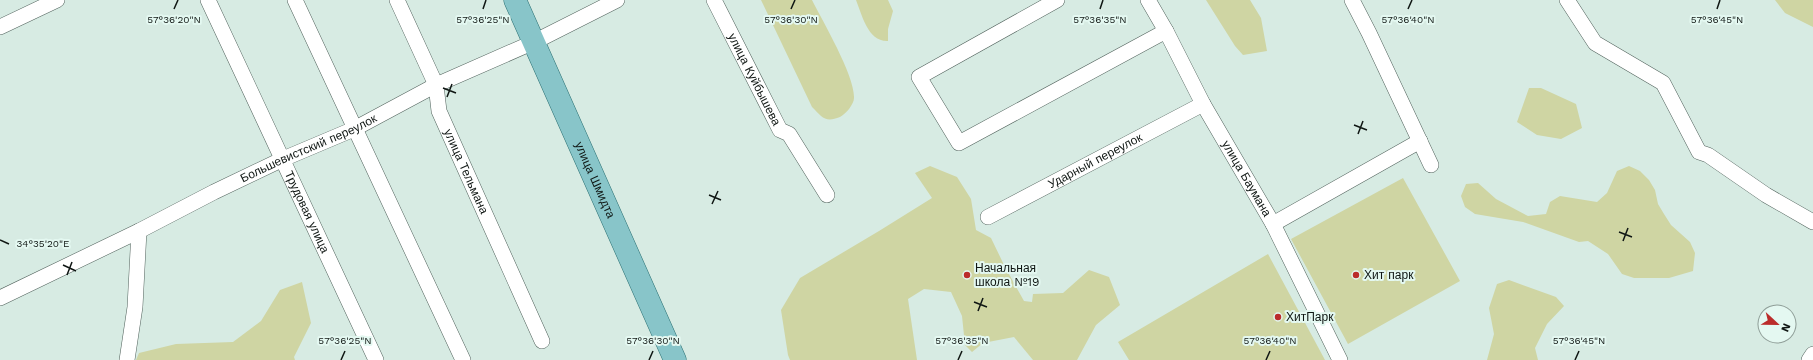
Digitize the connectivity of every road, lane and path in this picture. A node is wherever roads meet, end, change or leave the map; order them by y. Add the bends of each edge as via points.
1 (57, 0) edge
2 (208, 0) edge
3 (295, 0) edge
4 (397, 0) edge
5 (515, 0) edge
6 (617, 0) edge
7 (714, 0) edge
8 (1057, 0) edge
9 (1148, 0) edge
10 (1352, 0) edge
11 (1567, 0) edge
12 (0, 27) edge
13 (1166, 31) junction
14 (534, 42) junction
15 (436, 85) junction
16 (1203, 104) junction
17 (354, 129) junction
18 (1420, 141) junction
19 (283, 159) junction
20 (1431, 165) dead end
21 (827, 195) dead end
22 (988, 217) dead end
23 (1813, 222) edge
24 (1273, 224) junction
25 (140, 231) junction
26 (0, 298) edge
27 (542, 341) dead end
28 (1813, 354) edge
29 (126, 360) edge
30 (376, 360) edge
31 (463, 360) edge
32 (675, 360) edge
33 (1340, 360) edge
34 (1809, 360) edge

1 - 12 street
2 - 19 street, Трудовая улица
3 - 17 street
4 - 15 street, улица Тельмана
5 - 14 main road, улица Шмидта
6 - 14 street, Большевистский переулок
7 - 21 street, улица Куйбышева via 780,130 789,134
8 - 13 street via 919,77 959,143
9 - 13 street, улица Баумана
10 - 18 street
11 - 23 street via 1595,43 1663,83 1699,152 1708,155 1766,195
13 - 16 street, улица Баумана
14 - 15 street, Большевистский переулок
14 - 32 main road, улица Шмидта
15 - 17 street, Большевистский переулок
15 - 27 street, улица Тельмана via 439,111
16 - 22 street, Ударный переулок
16 - 24 street, улица Баумана
17 - 19 street, Большевистский переулок
17 - 31 street
18 - 20 street
18 - 24 street
19 - 25 street, Большевистский переулок
19 - 30 street, Трудовая улица
24 - 33 street, улица Баумана
25 - 26 street, Большевистский переулок
25 - 29 street via 135,307
28 - 34 street

